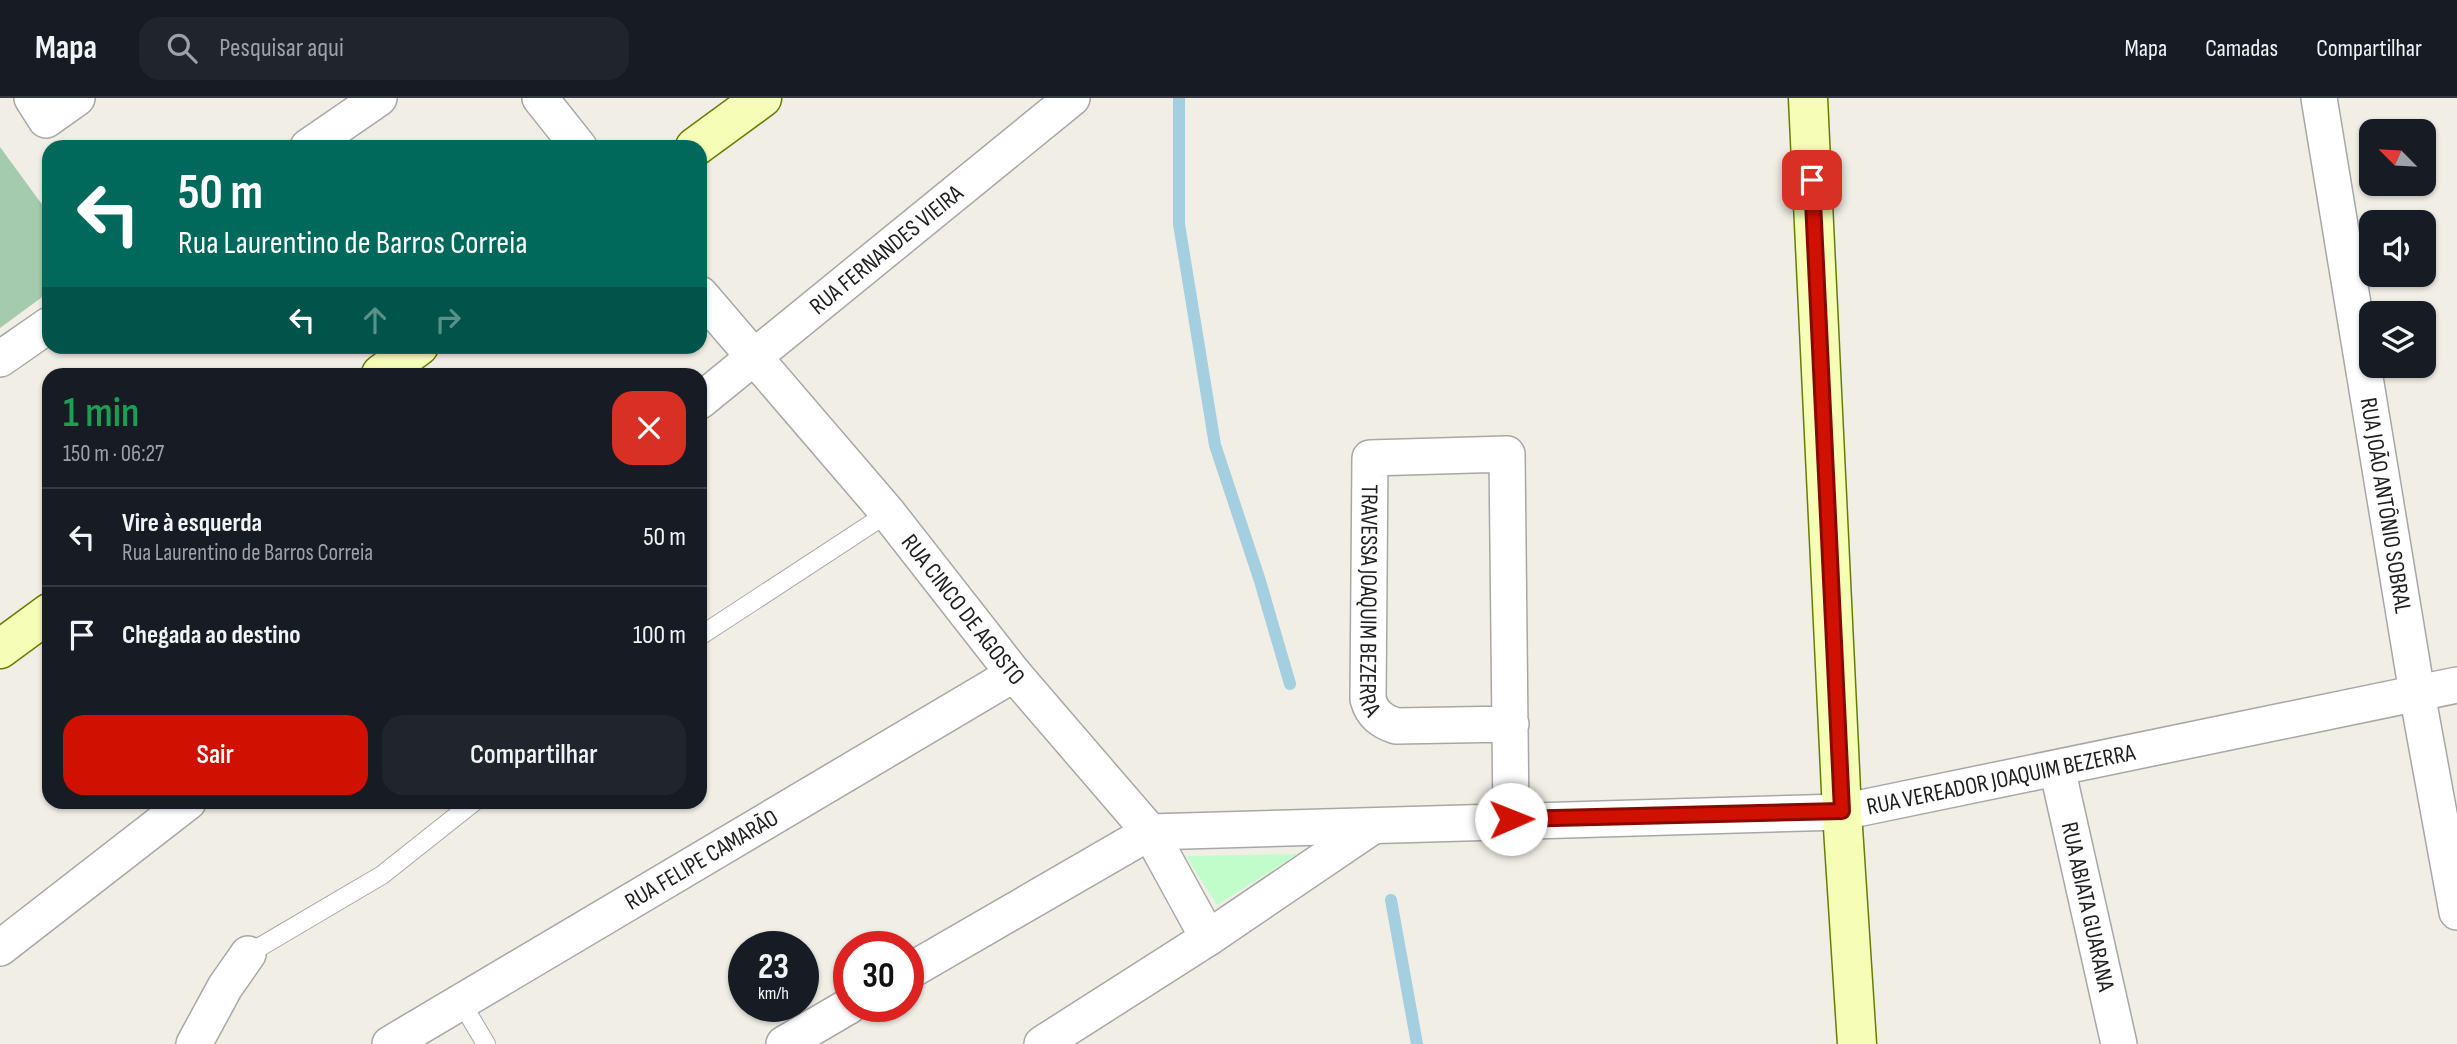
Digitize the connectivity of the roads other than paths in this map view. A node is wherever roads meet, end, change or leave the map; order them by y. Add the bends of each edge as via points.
1 (32, 98) edge
2 (77, 98) edge
3 (379, 98) edge
4 (540, 98) edge
5 (762, 98) edge
6 (1072, 98) edge
7 (1808, 98) edge
8 (2319, 98) edge
9 (318, 140) edge
10 (573, 140) edge
11 (705, 140) edge
12 (707, 302) edge
13 (42, 330) edge
14 (408, 354) edge
15 (755, 358) junction
16 (0, 359) edge
17 (388, 368) edge
18 (707, 396) edge
19 (888, 513) junction
20 (42, 618) edge
21 (707, 631) edge
22 (0, 649) edge
23 (1014, 674) junction
24 (2457, 685) edge
25 (2417, 693) junction
26 (1511, 724) junction
27 (2057, 768) junction
28 (179, 809) edge
29 (465, 809) edge
30 (1842, 811) junction
31 (1511, 819) junction
32 (1370, 828) junction
33 (1150, 832) junction
34 (2457, 912) edge
35 (1208, 937) junction
36 (0, 948) edge
37 (248, 954) joint
38 (924, 963) edge
39 (461, 1002) junction
40 (833, 1015) edge
41 (204, 1038) edge
42 (390, 1044) edge
43 (486, 1044) edge
44 (784, 1044) edge
45 (1042, 1044) edge
46 (1857, 1044) edge
47 (2119, 1044) edge

1 - 2 street via 46,120
3 - 9 street
4 - 10 street
5 - 11 street
6 - 15 street, RUA FERNANDES VIEIRA
7 - 30 street
8 - 25 street, RUA JOÃO ANTÔNIO SOBRAL
12 - 15 street, RUA CINCO DE AGOSTO
13 - 16 street
14 - 17 street
15 - 18 street, RUA FERNANDES VIEIRA
15 - 19 street, RUA CINCO DE AGOSTO
19 - 21 lane
19 - 23 street, RUA CINCO DE AGOSTO
20 - 22 street
23 - 33 street, RUA CINCO DE AGOSTO
23 - 39 street, RUA FELIPE CAMARÃO
24 - 25 street, RUA VEREADOR JOAQUIM BEZERRA
25 - 27 street, RUA VEREADOR JOAQUIM BEZERRA
25 - 34 street, RUA JOÃO ANTÔNIO SOBRAL
26 - 26 street, TRAVESSA JOAQUIM BEZERRA via 1507,454 1370,458 1371,708 1396,726
26 - 31 street, TRAVESSA JOAQUIM BEZERRA
27 - 30 street, RUA VEREADOR JOAQUIM BEZERRA
27 - 47 street, RUA ABIATA GUARANA
28 - 36 street
29 - 37 lane via 382,875
30 - 31 street, RUA VEREADOR JOAQUIM BEZERRA
30 - 46 street
31 - 32 street, RUA VEREADOR JOAQUIM BEZERRA
32 - 33 street, RUA VEREADOR JOAQUIM BEZERRA
32 - 35 street
33 - 35 street, RUA CINCO DE AGOSTO
33 - 38 street
35 - 45 street
37 - 41 street
39 - 42 street, RUA FELIPE CAMARÃO
39 - 43 lane
40 - 44 street

